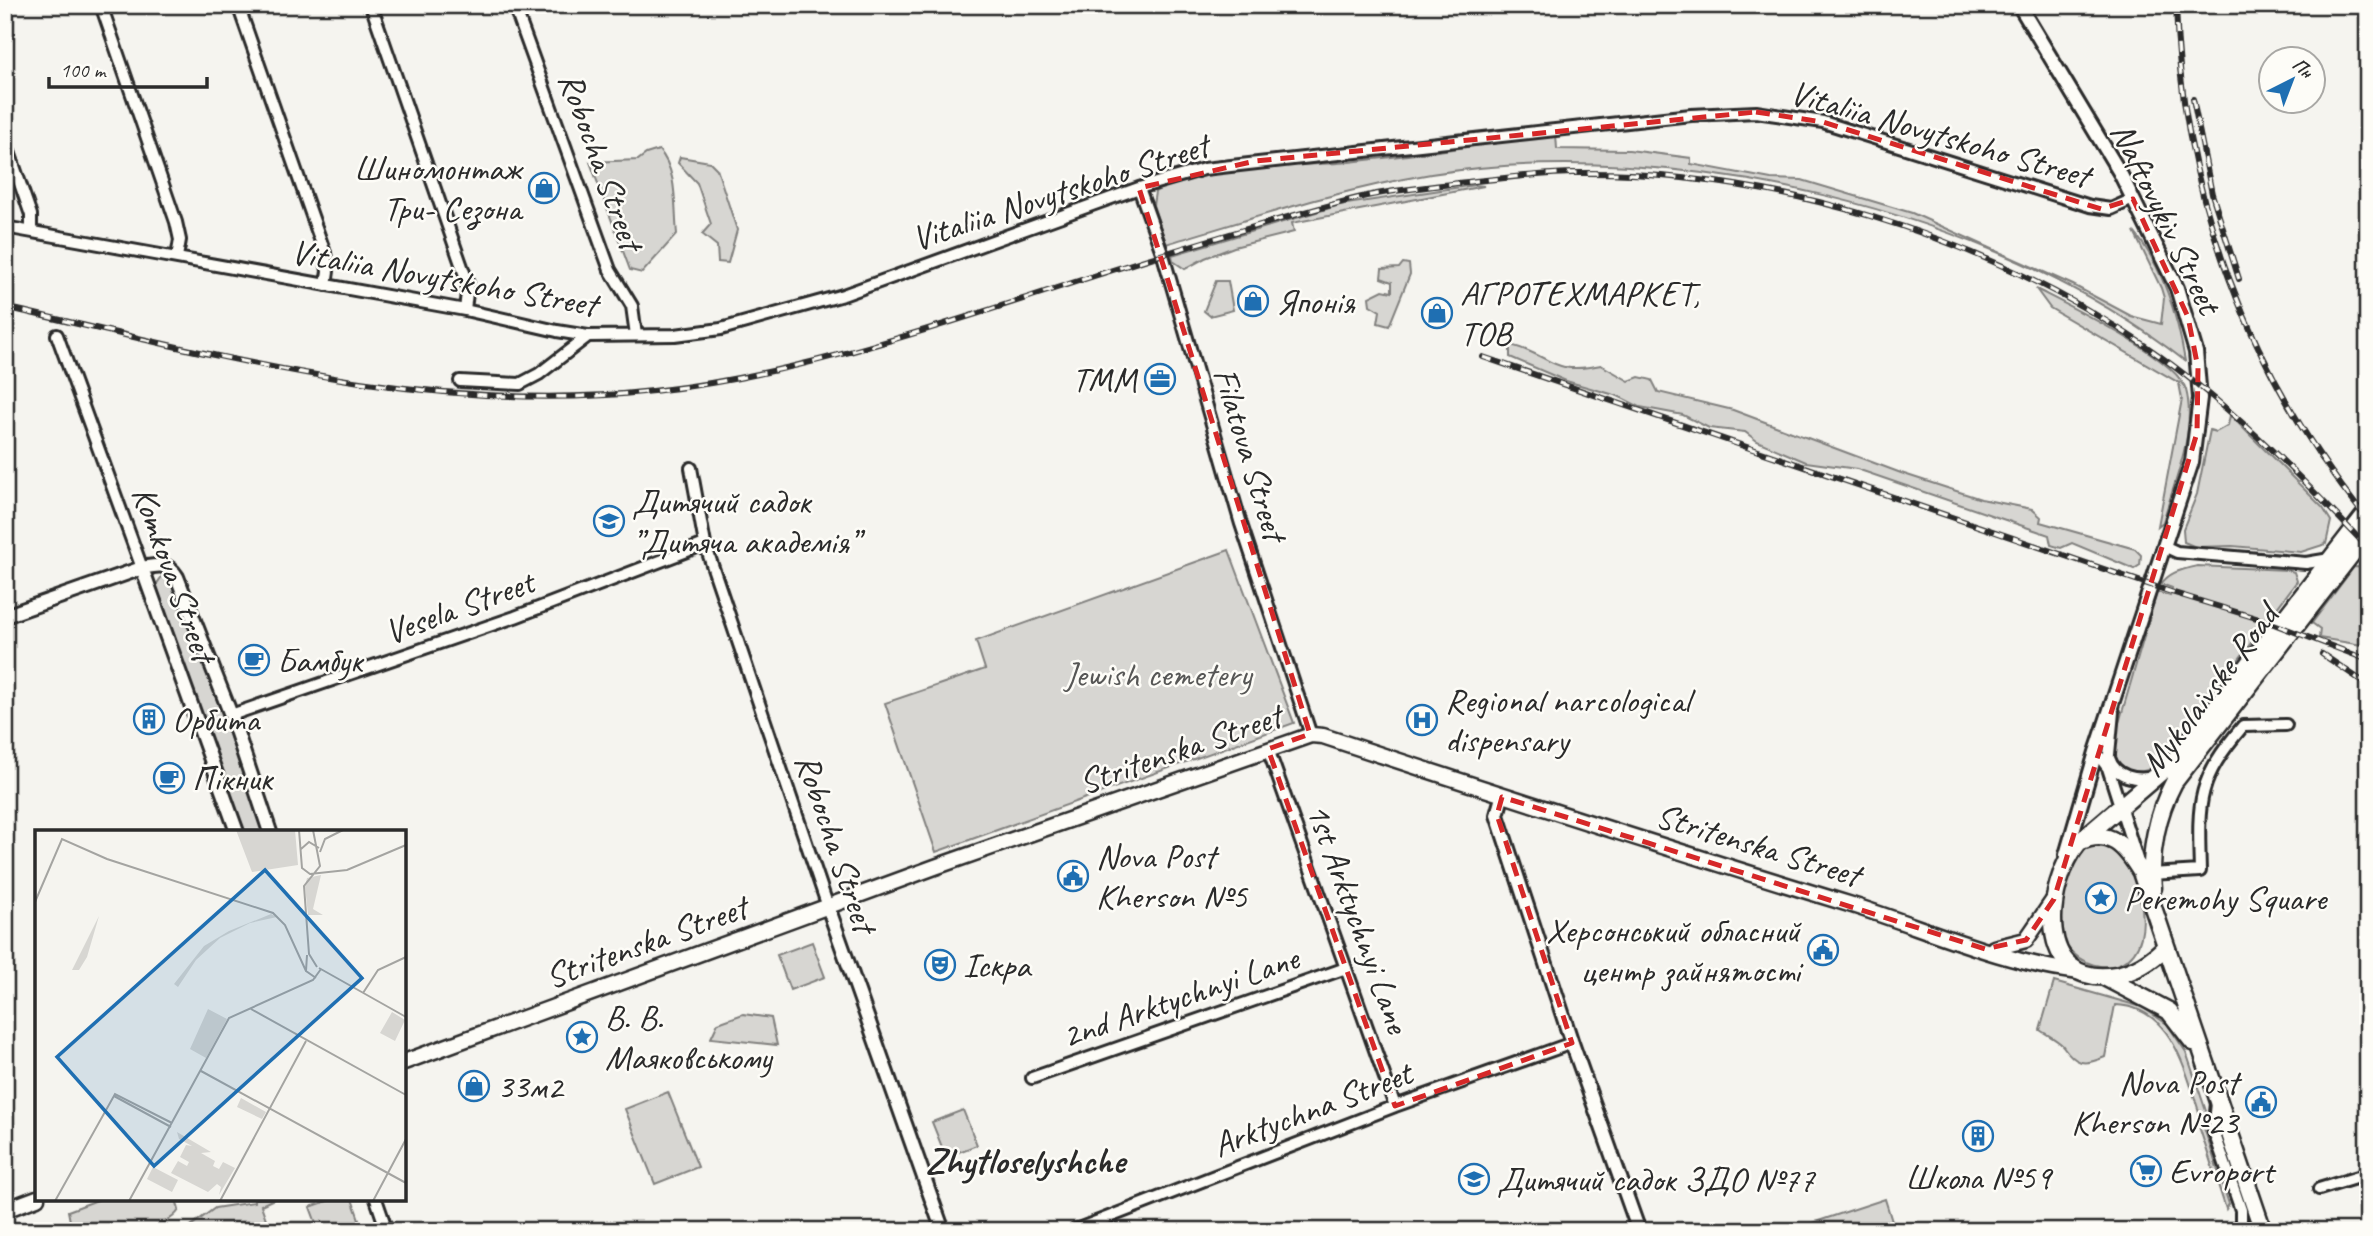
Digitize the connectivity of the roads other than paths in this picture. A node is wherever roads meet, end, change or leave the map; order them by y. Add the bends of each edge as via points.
1 (101, 5) edge
2 (238, 5) edge
3 (371, 5) edge
4 (514, 5) edge
5 (2018, 5) edge
6 (5, 140) edge
7 (1139, 188) junction
8 (2133, 199) junction
9 (5, 227) edge
10 (31, 231) junction
11 (177, 257) junction
12 (326, 285) junction
13 (465, 310) junction
14 (57, 335) dead end
15 (636, 335) junction
16 (588, 336) junction
17 (460, 381) dead end
18 (691, 468) dead end
19 (2368, 511) edge
20 (2368, 533) edge
21 (705, 544) junction
22 (2166, 548) junction
23 (2330, 559) junction
24 (142, 568) junction
25 (5, 616) edge
26 (230, 715) junction
27 (2286, 725) dead end
28 (1311, 735) junction
29 (1268, 749) junction
30 (2102, 753) junction
31 (2160, 776) junction
32 (1502, 797) junction
33 (2119, 807) junction
34 (236, 830) edge
35 (269, 830) edge
36 (2079, 842) junction
37 (2063, 869) junction
38 (2146, 873) junction
39 (2054, 899) junction
40 (828, 907) junction
41 (2166, 946) junction
42 (1985, 948) junction
43 (1346, 968) junction
44 (2080, 972) junction
45 (2104, 977) junction
46 (1572, 1043) junction
47 (2204, 1058) junction
48 (406, 1061) edge
49 (1032, 1078) dead end
50 (2217, 1097) junction
51 (1395, 1106) junction
52 (2368, 1174) edge
53 (2319, 1189) dead end
54 (35, 1199) edge
55 (377, 1201) edge
56 (5, 1210) edge
57 (387, 1231) edge
58 (943, 1231) edge
59 (1073, 1231) edge
60 (1639, 1231) edge
61 (2236, 1231) edge
62 (2263, 1231) edge

1 - 11 street via 176,222
2 - 12 street via 325,253
3 - 13 street via 468,284
4 - 15 street, Robocha Street via 610,270 632,306
5 - 8 street, Naftovykiv Street
6 - 10 street via 31,215
7 - 8 street, Vitaliia Novytskoho Street via 1194,171 1255,161 1756,112 1834,125 2101,209
7 - 15 street, Vitaliia Novytskoho Street via 833,298 721,329
7 - 28 street, Filatova Street
8 - 22 street, Naftovykiv Street via 2177,288 2198,368 2200,398 2192,462
9 - 10 street, Vitaliia Novytskoho Street
10 - 11 street, Vitaliia Novytskoho Street
11 - 12 street, Vitaliia Novytskoho Street
12 - 13 street, Vitaliia Novytskoho Street
13 - 16 street, Vitaliia Novytskoho Street
14 - 24 street, Komkova Street
15 - 16 street, Vitaliia Novytskoho Street
16 - 17 street via 529,381
18 - 21 street, Robocha Street
19 - 23 main road, Mykolaivske Road
20 - 38 main road, Mykolaivske Road via 2174,782 2161,810
21 - 26 street, Vesela Street via 463,636
21 - 40 street, Robocha Street
22 - 23 street via 2306,563
22 - 30 street, Naftovykiv Street
23 - 31 main road, Mykolaivske Road
24 - 25 street
24 - 26 street, Komkova Street via 163,564 177,577
24 - 34 street, Komkova Street
26 - 35 street, Komkova Street
27 - 38 street via 2243,726 2209,771 2200,800 2200,871
28 - 29 main road, Stritenska Street
28 - 32 main road, Stritenska Street
29 - 40 main road, Stritenska Street
29 - 43 street, 1st Arktychnyi Lane
30 - 31 street via 2121,774
30 - 33 street
30 - 37 street, Naftovykiv Street
31 - 33 main road, Mykolaivske Road
32 - 42 main road, Stritenska Street
32 - 46 street via 1497,815
33 - 36 main road, Mykolaivske Road
33 - 38 street
36 - 37 main road
36 - 38 main road via 2097,836 2114,840
37 - 39 main road
38 - 41 main road, Mykolaivske Road
39 - 42 main road, Stritenska Street via 2026,940
39 - 44 main road via 2054,938 2059,952
40 - 48 main road, Stritenska Street
40 - 58 street, Robocha Street
41 - 45 main road via 2142,966
41 - 47 main road
42 - 44 main road, Stritenska Street
43 - 49 street, 2nd Arktychnyi Lane
43 - 51 street, 1st Arktychnyi Lane
44 - 45 main road
45 - 47 main road via 2169,1011
46 - 51 street, Arktychna Street
46 - 60 street
47 - 50 main road
50 - 61 street via 2214,1132 2241,1210
50 - 62 main road
51 - 59 street, Arktychna Street
52 - 53 street
54 - 56 main road
55 - 57 street

